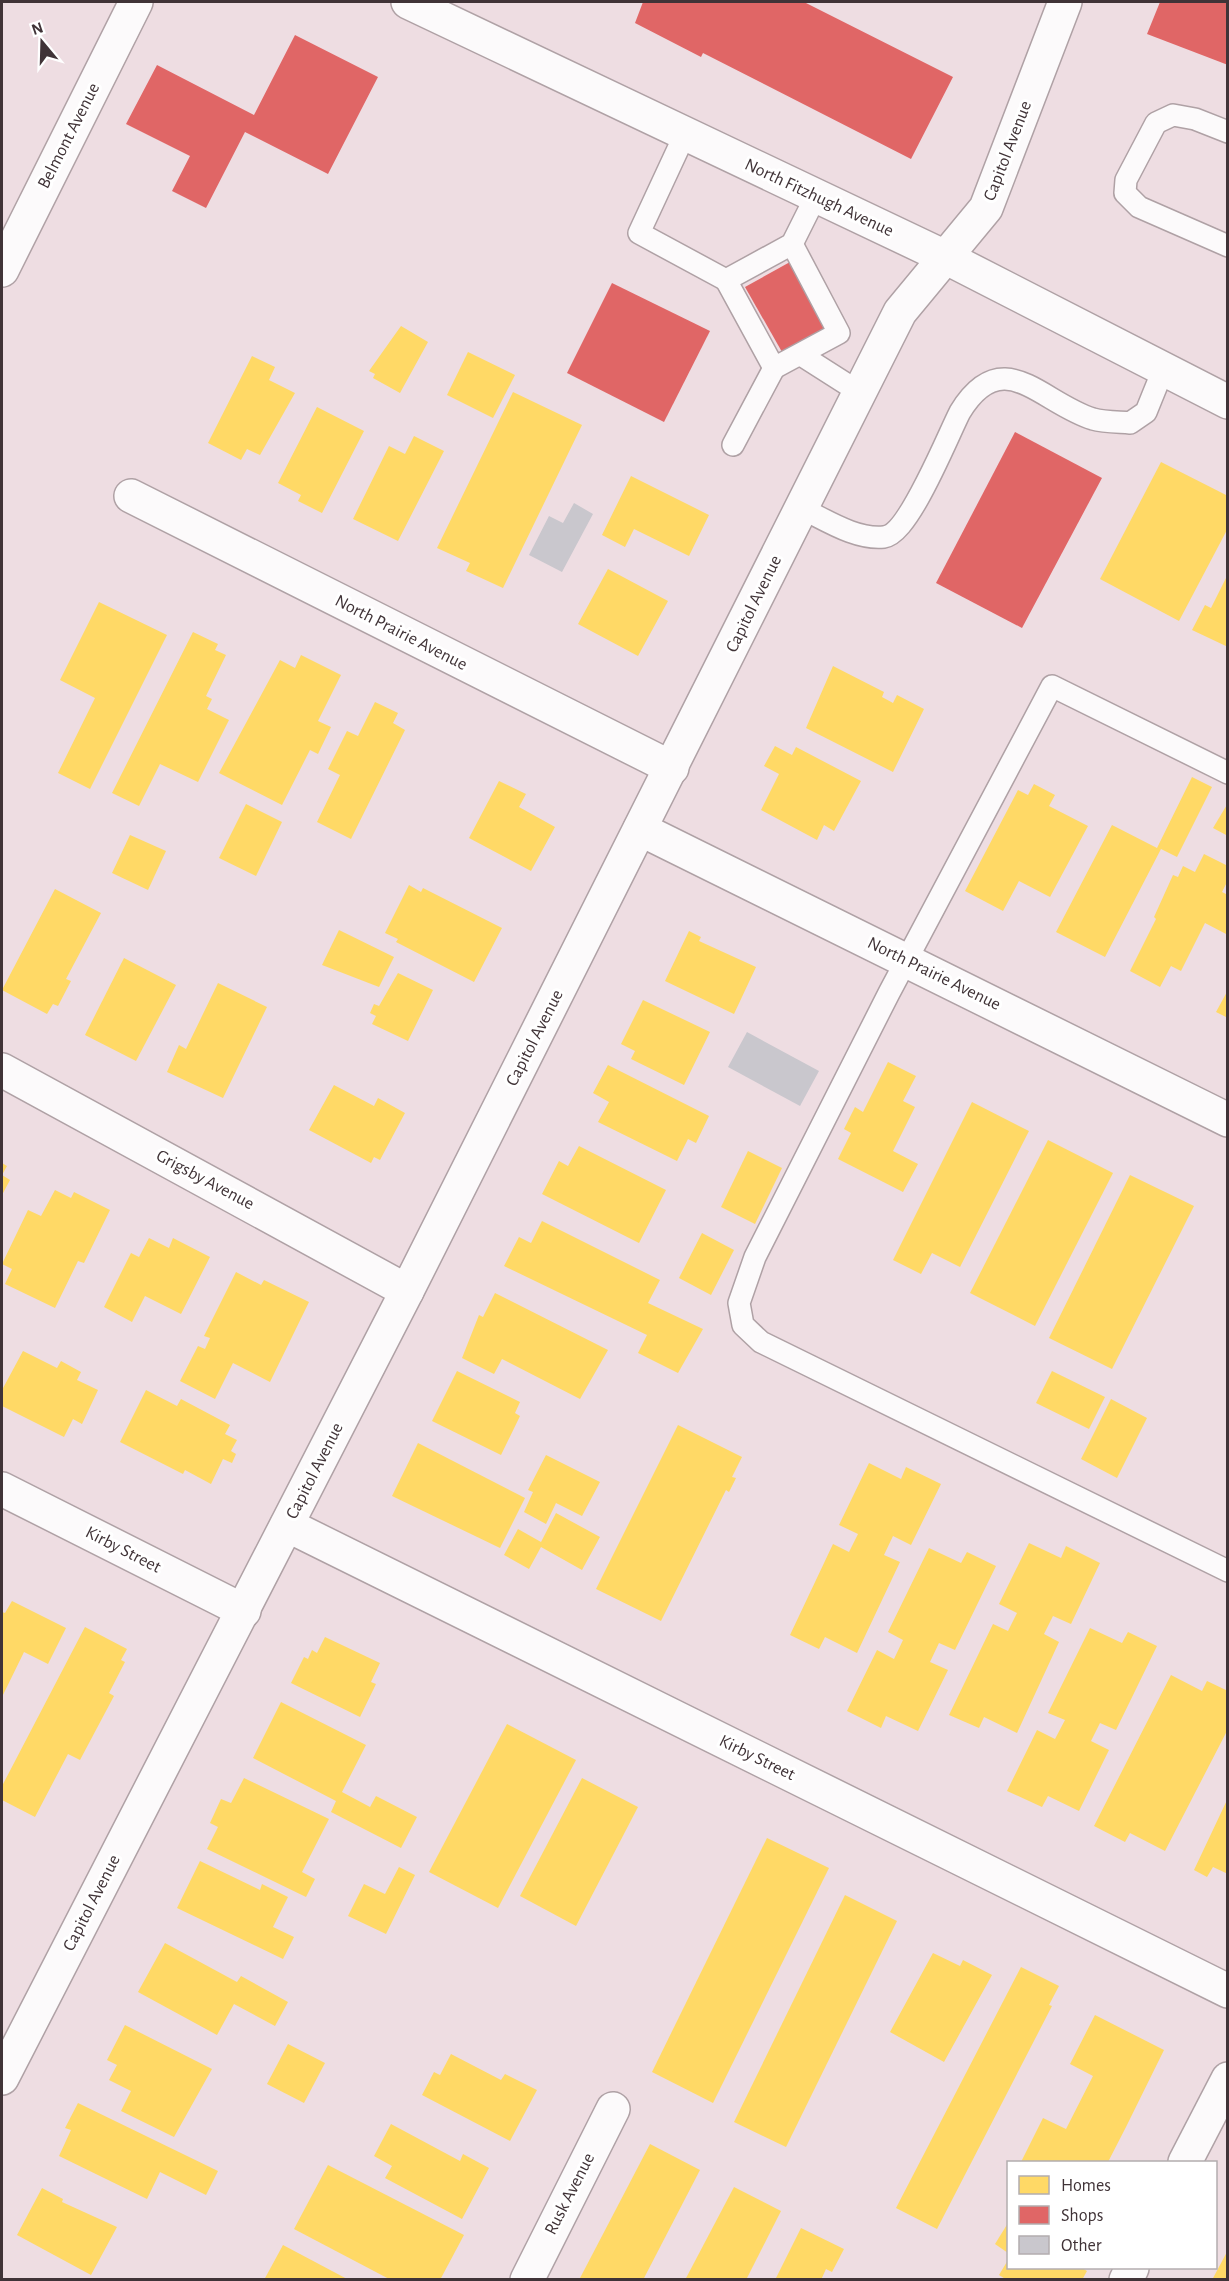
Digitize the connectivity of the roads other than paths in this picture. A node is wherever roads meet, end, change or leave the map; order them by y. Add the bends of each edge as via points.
1 (136, 2) edge
2 (408, 2) edge
3 (1065, 2) edge
4 (1227, 132) edge
5 (685, 134) junction
6 (816, 196) junction
7 (792, 244) junction
8 (1227, 246) edge
9 (947, 258) junction
10 (2, 270) edge
11 (726, 280) junction
12 (801, 355) junction
13 (774, 368) junction
14 (1163, 370) junction
15 (859, 392) junction
16 (1227, 402) edge
17 (733, 446) dead end
18 (131, 496) dead end
19 (801, 508) junction
20 (672, 768) junction
21 (1227, 773) edge
22 (640, 829) junction
23 (907, 960) junction
24 (2, 1070) edge
25 (1227, 1120) edge
26 (408, 1291) junction
27 (2, 1489) edge
28 (287, 1525) junction
29 (1227, 1571) edge
30 (244, 1611) junction
31 (1227, 1991) edge
32 (2, 2078) edge
33 (1227, 2079) edge
34 (613, 2109) dead end
35 (1186, 2161) edge
36 (527, 2280) edge

1 - 10 street, Belmont Avenue
2 - 5 street, North Fitzhugh Avenue
3 - 9 street, Capitol Avenue via 986,208
4 - 8 lane via 1173,115 1156,123 1126,180 1125,193 1138,207
5 - 6 street, North Fitzhugh Avenue
5 - 11 lane via 639,233
6 - 7 lane
6 - 9 street, North Fitzhugh Avenue
7 - 11 lane
7 - 12 lane via 839,333
9 - 14 street, North Fitzhugh Avenue
9 - 15 street, Capitol Avenue via 900,312
11 - 13 lane
12 - 13 lane
12 - 15 lane
13 - 17 lane
14 - 16 street, North Fitzhugh Avenue
14 - 19 lane via 1146,412 1130,423 1093,419 1018,380 997,378 984,383 960,412 909,514 893,534 884,537 854,532
15 - 19 street, Capitol Avenue
18 - 20 street, North Prairie Avenue
19 - 20 street, Capitol Avenue
20 - 22 street, Capitol Avenue
21 - 23 lane via 1052,686
22 - 23 street, North Prairie Avenue
22 - 26 street, Capitol Avenue
23 - 25 street, North Prairie Avenue
23 - 29 lane via 755,1257 740,1303 743,1325 761,1342
24 - 26 street, Grigsby Avenue
26 - 28 street, Capitol Avenue
27 - 30 street, Kirby Street
28 - 30 street, Capitol Avenue
28 - 31 street, Kirby Street
30 - 32 street, Capitol Avenue
33 - 35 street
34 - 36 street, Rusk Avenue

